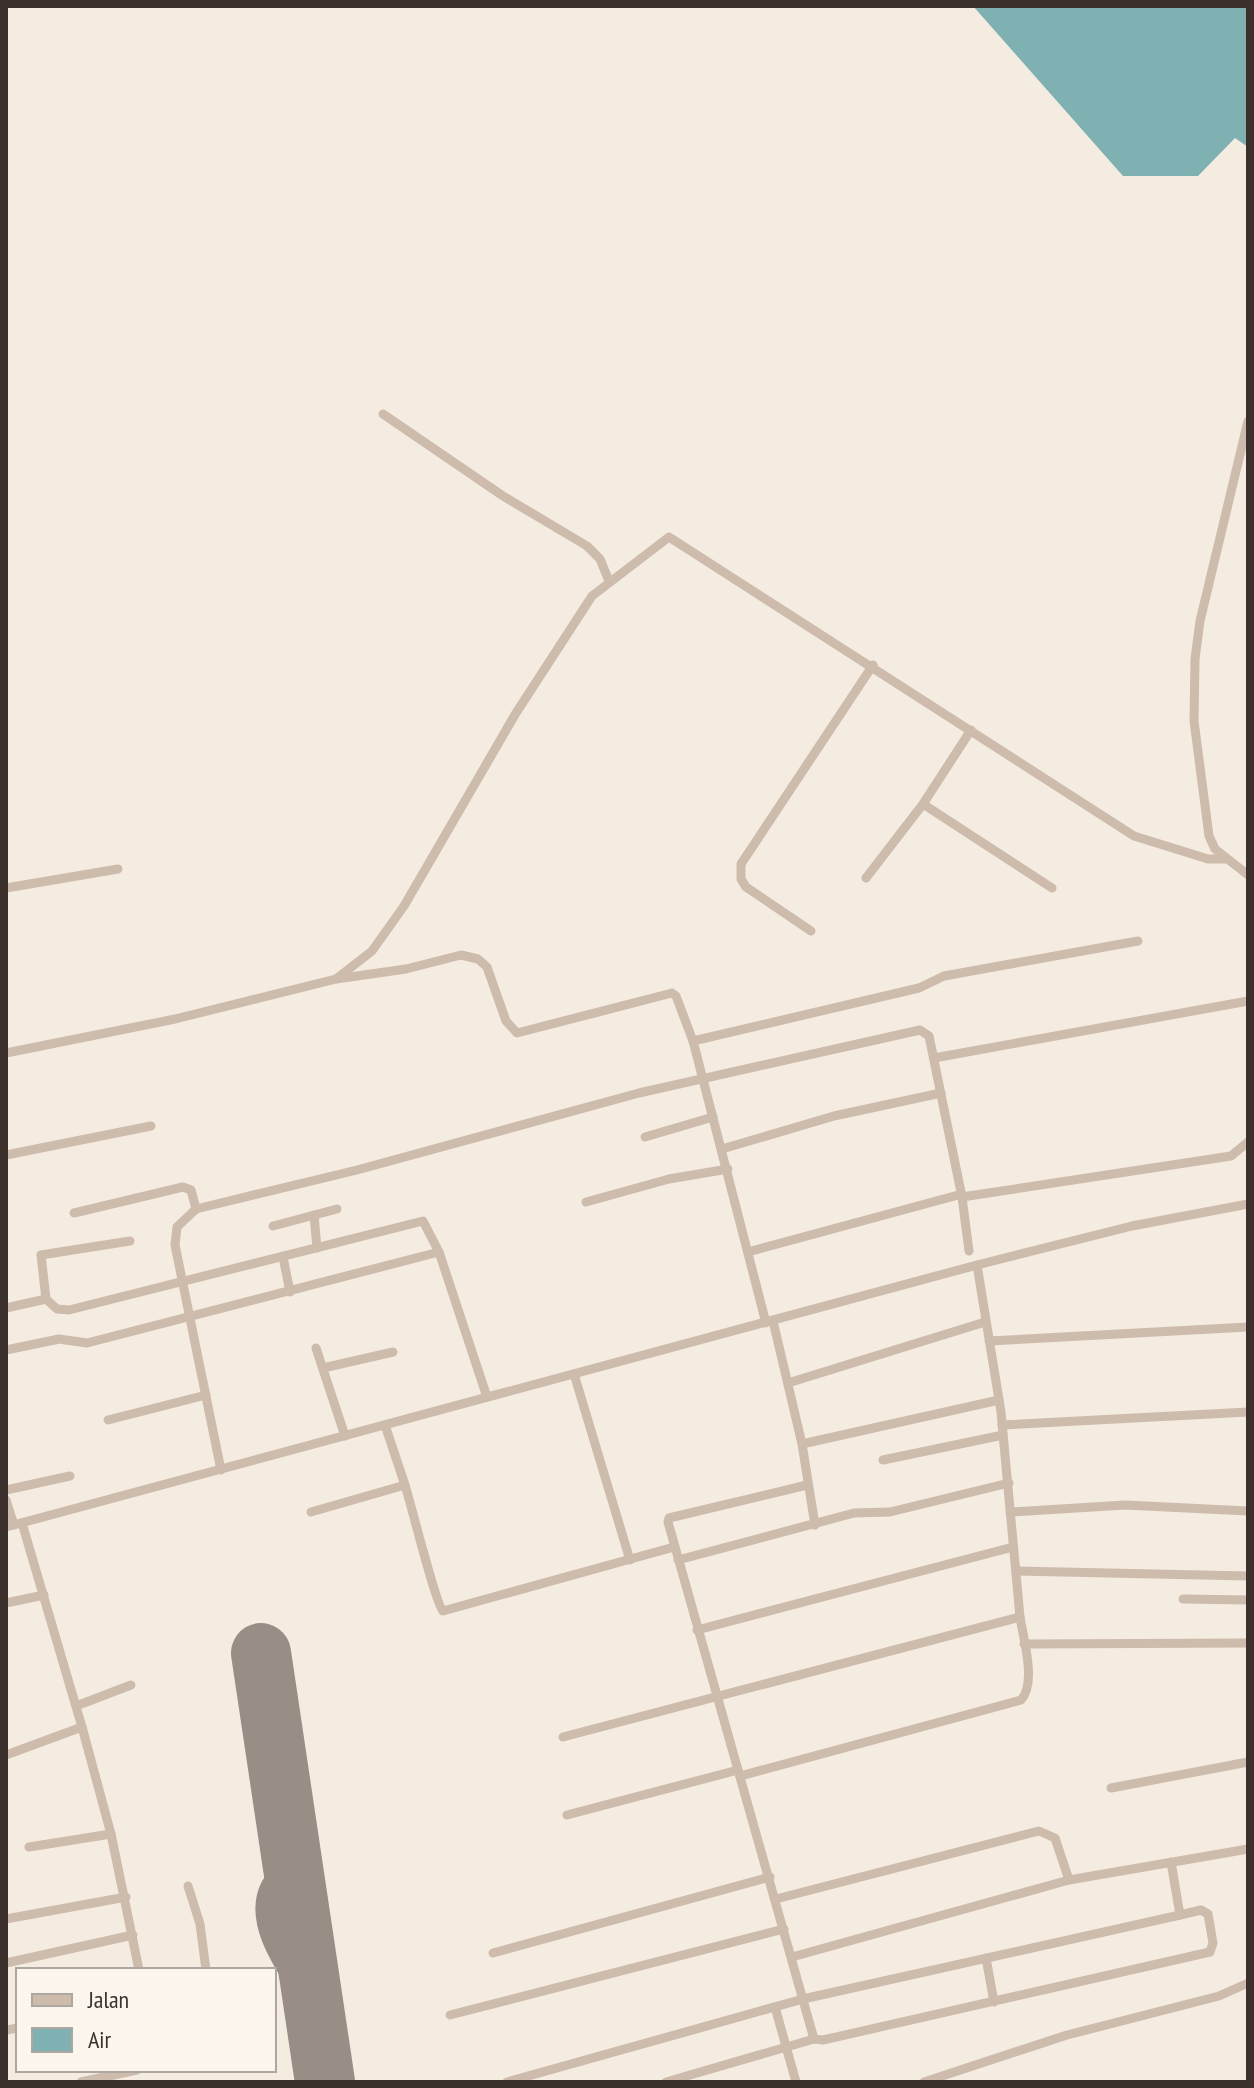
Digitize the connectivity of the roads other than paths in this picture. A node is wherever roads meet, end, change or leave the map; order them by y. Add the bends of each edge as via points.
1 (383, 414) dead end
2 (1248, 421) edge
3 (609, 581) junction
4 (873, 665) junction
5 (971, 730) junction
6 (923, 804) junction
7 (1227, 859) junction
8 (118, 869) dead end
9 (1248, 875) edge
10 (866, 878) dead end
11 (6, 888) edge
12 (1052, 888) dead end
13 (811, 931) dead end
14 (1138, 941) dead end
15 (336, 979) junction
16 (1248, 1001) edge
17 (693, 1041) junction
18 (6, 1053) edge
19 (934, 1058) junction
20 (703, 1079) junction
21 (941, 1093) junction
22 (713, 1117) junction
23 (151, 1126) dead end
24 (645, 1137) dead end
25 (1248, 1142) edge
26 (722, 1149) junction
27 (6, 1155) edge
28 (728, 1169) junction
29 (962, 1196) junction
30 (586, 1202) dead end
31 (1248, 1204) edge
32 (196, 1209) junction
33 (337, 1209) dead end
34 (74, 1213) dead end
35 (314, 1215) junction
36 (273, 1226) dead end
37 (130, 1241) dead end
38 (317, 1248) junction
39 (439, 1252) junction
40 (748, 1252) junction
41 (283, 1257) junction
42 (974, 1266) junction
43 (185, 1283) junction
44 (290, 1292) junction
45 (46, 1299) junction
46 (6, 1308) edge
47 (191, 1317) junction
48 (770, 1322) junction
49 (985, 1322) junction
50 (1248, 1327) edge
51 (989, 1341) junction
52 (316, 1348) dead end
53 (6, 1350) edge
54 (393, 1352) dead end
55 (323, 1368) junction
56 (574, 1374) junction
57 (788, 1383) junction
58 (206, 1395) junction
59 (487, 1397) junction
60 (999, 1400) junction
61 (1248, 1412) edge
62 (108, 1420) dead end
63 (385, 1425) junction
64 (1002, 1430) junction
65 (345, 1436) junction
66 (802, 1444) junction
67 (883, 1460) dead end
68 (221, 1470) junction
69 (70, 1476) dead end
70 (1009, 1483) junction
71 (405, 1485) junction
72 (807, 1485) junction
73 (6, 1490) edge
74 (6, 1500) edge
75 (1248, 1511) edge
76 (311, 1512) dead end
77 (1010, 1512) junction
78 (14, 1525) edge
79 (815, 1525) junction
80 (1013, 1547) junction
81 (668, 1549) junction
82 (630, 1560) junction
83 (678, 1560) junction
84 (1016, 1571) junction
85 (1248, 1576) edge
86 (44, 1595) junction
87 (1183, 1599) dead end
88 (1248, 1600) edge
89 (6, 1603) edge
90 (1020, 1617) junction
91 (697, 1630) junction
92 (1248, 1643) edge
93 (1024, 1644) junction
94 (131, 1685) dead end
95 (716, 1698) junction
96 (76, 1706) junction
97 (82, 1727) junction
98 (563, 1737) dead end
99 (6, 1755) edge
100 (1248, 1762) edge
101 (733, 1773) junction
102 (1111, 1788) dead end
103 (567, 1815) dead end
104 (111, 1834) junction
105 (29, 1847) dead end
106 (1248, 1849) edge
107 (1171, 1862) junction
108 (770, 1877) junction
109 (1069, 1880) junction
110 (188, 1886) dead end
111 (126, 1897) junction
112 (776, 1899) junction
113 (1180, 1915) junction
114 (6, 1919) edge
115 (777, 1931) junction
116 (133, 1935) junction
117 (493, 1953) dead end
118 (792, 1957) junction
119 (986, 1958) junction
120 (6, 1963) edge
121 (139, 1968) edge
122 (206, 1968) edge
123 (1248, 1983) edge
124 (803, 1999) junction
125 (994, 2002) junction
126 (775, 2007) junction
127 (450, 2015) dead end
128 (814, 2039) junction
129 (786, 2048) junction
130 (128, 2072) edge
131 (81, 2082) edge
132 (507, 2082) edge
133 (666, 2082) edge
134 (796, 2082) edge
135 (924, 2082) edge

1 - 3 street via 587,546 600,559
2 - 7 street via 1195,659 1194,721 1205,822 1215,849
3 - 4 street via 669,537
3 - 15 street via 581,610 389,929 372,951
4 - 5 street
4 - 13 street via 741,864 746,887
5 - 6 street
5 - 7 street via 1144,841 1208,859
6 - 10 street
6 - 12 street
7 - 9 street
8 - 11 street
14 - 17 street via 944,976 919,988
15 - 17 street via 469,956 487,967 513,1032 672,993
15 - 18 street
16 - 19 street
17 - 20 street
19 - 20 street via 929,1036 920,1030
19 - 21 street
20 - 22 street
20 - 32 street
21 - 26 street via 834,1116
21 - 29 street
22 - 24 street
22 - 26 street
23 - 27 street
25 - 29 street via 1235,1154 1218,1158
26 - 28 street
28 - 30 street
28 - 40 street
29 - 40 street
29 - 42 street
31 - 42 street via 1132,1226
32 - 34 street via 191,1190 183,1187
32 - 43 street via 184,1217 175,1235
33 - 35 street
35 - 36 street
35 - 38 street
37 - 45 street via 41,1255
38 - 39 street via 418,1221 427,1224
38 - 41 street
39 - 44 street
39 - 59 street
40 - 48 street
41 - 43 street
41 - 44 street
42 - 48 street
42 - 49 street
43 - 45 street via 69,1310 57,1309
43 - 47 street
44 - 47 street
45 - 46 street
47 - 53 street via 87,1343 59,1339
47 - 58 street
48 - 56 street
48 - 57 street
49 - 51 street
49 - 57 street
50 - 51 street
51 - 60 street
52 - 55 street
54 - 55 street
55 - 65 street
56 - 59 street
56 - 82 street
57 - 66 street
58 - 62 street
58 - 68 street
59 - 63 street
60 - 64 street
60 - 66 street
61 - 64 street
63 - 65 street
63 - 71 street
64 - 67 street
64 - 70 street
65 - 68 street
66 - 72 street
68 - 78 street
69 - 73 street
70 - 77 street
70 - 79 street
71 - 76 street
71 - 82 street via 435,1600 443,1611
72 - 79 street
72 - 81 street via 669,1518
74 - 78 street
75 - 77 street via 1125,1505
77 - 80 street
78 - 86 street
79 - 83 street
80 - 84 street
80 - 91 street
81 - 82 street
81 - 83 street
83 - 91 street
84 - 85 street
84 - 90 street
86 - 89 street
86 - 96 street
87 - 88 street
90 - 93 street
90 - 95 street
91 - 95 street
92 - 93 street
93 - 101 street via 1028,1681 1021,1700
94 - 96 street
95 - 98 street
95 - 101 street
96 - 97 street
97 - 99 street
97 - 104 street
100 - 102 street
101 - 103 street
101 - 108 street
104 - 105 street
104 - 111 street
106 - 107 street
107 - 109 street
107 - 113 street
108 - 112 street
108 - 117 street
109 - 112 street via 1055,1838 1039,1831
109 - 118 street
110 - 122 street
111 - 114 street
111 - 116 street
112 - 115 street
113 - 119 street
113 - 125 street via 1201,1910 1208,1914 1213,1931 1210,1952
115 - 118 street
115 - 127 street
116 - 120 street
116 - 121 street
118 - 124 street
119 - 124 street
119 - 125 street
123 - 135 street
124 - 126 street
124 - 128 street
125 - 128 street
126 - 129 street
126 - 132 street
128 - 129 street
129 - 133 street
129 - 134 street
130 - 131 street

